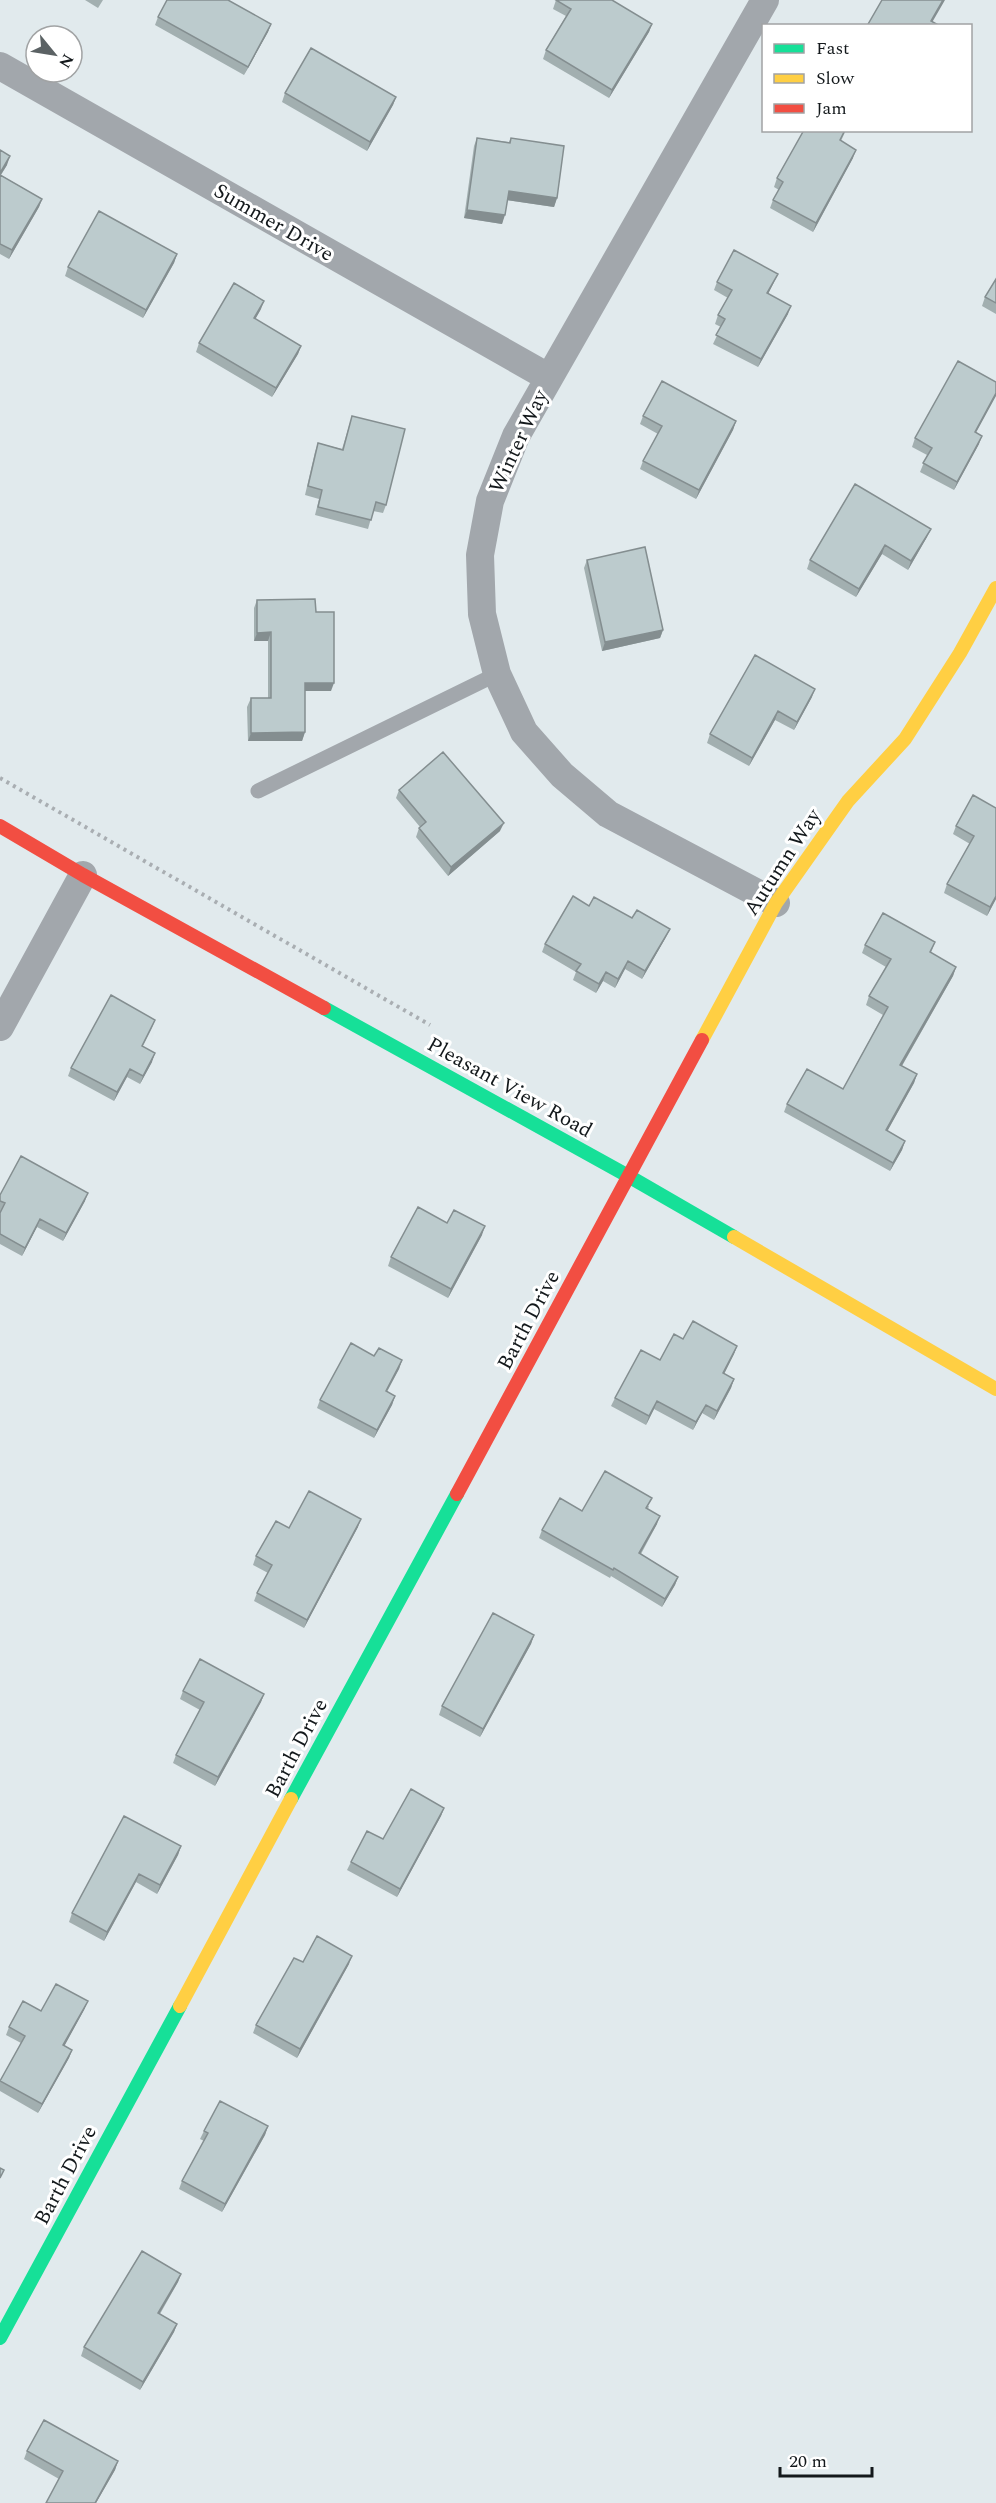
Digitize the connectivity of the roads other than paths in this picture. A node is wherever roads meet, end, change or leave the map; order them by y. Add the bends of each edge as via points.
1 (765, 0) edge
2 (0, 66) edge
3 (548, 377) junction
4 (996, 588) edge
5 (497, 674) junction
6 (258, 791) dead end
7 (0, 826) edge
8 (83, 875) junction
9 (777, 903) junction
10 (0, 1027) edge
11 (630, 1177) junction
12 (996, 1389) edge
13 (0, 2338) edge

1 - 3 street, Winter Way
2 - 3 street, Summer Drive
3 - 5 street, Winter Way via 516,436 490,501 480,555 482,614
4 - 9 street, Autumn Way via 905,739 848,801
5 - 6 lane
5 - 9 street, Winter Way via 524,732 562,775 608,814
7 - 8 street, Pleasant View Road
8 - 10 street
8 - 11 street, Pleasant View Road
9 - 11 street, Autumn Way
11 - 12 street, Pleasant View Road
11 - 13 street, Barth Drive

